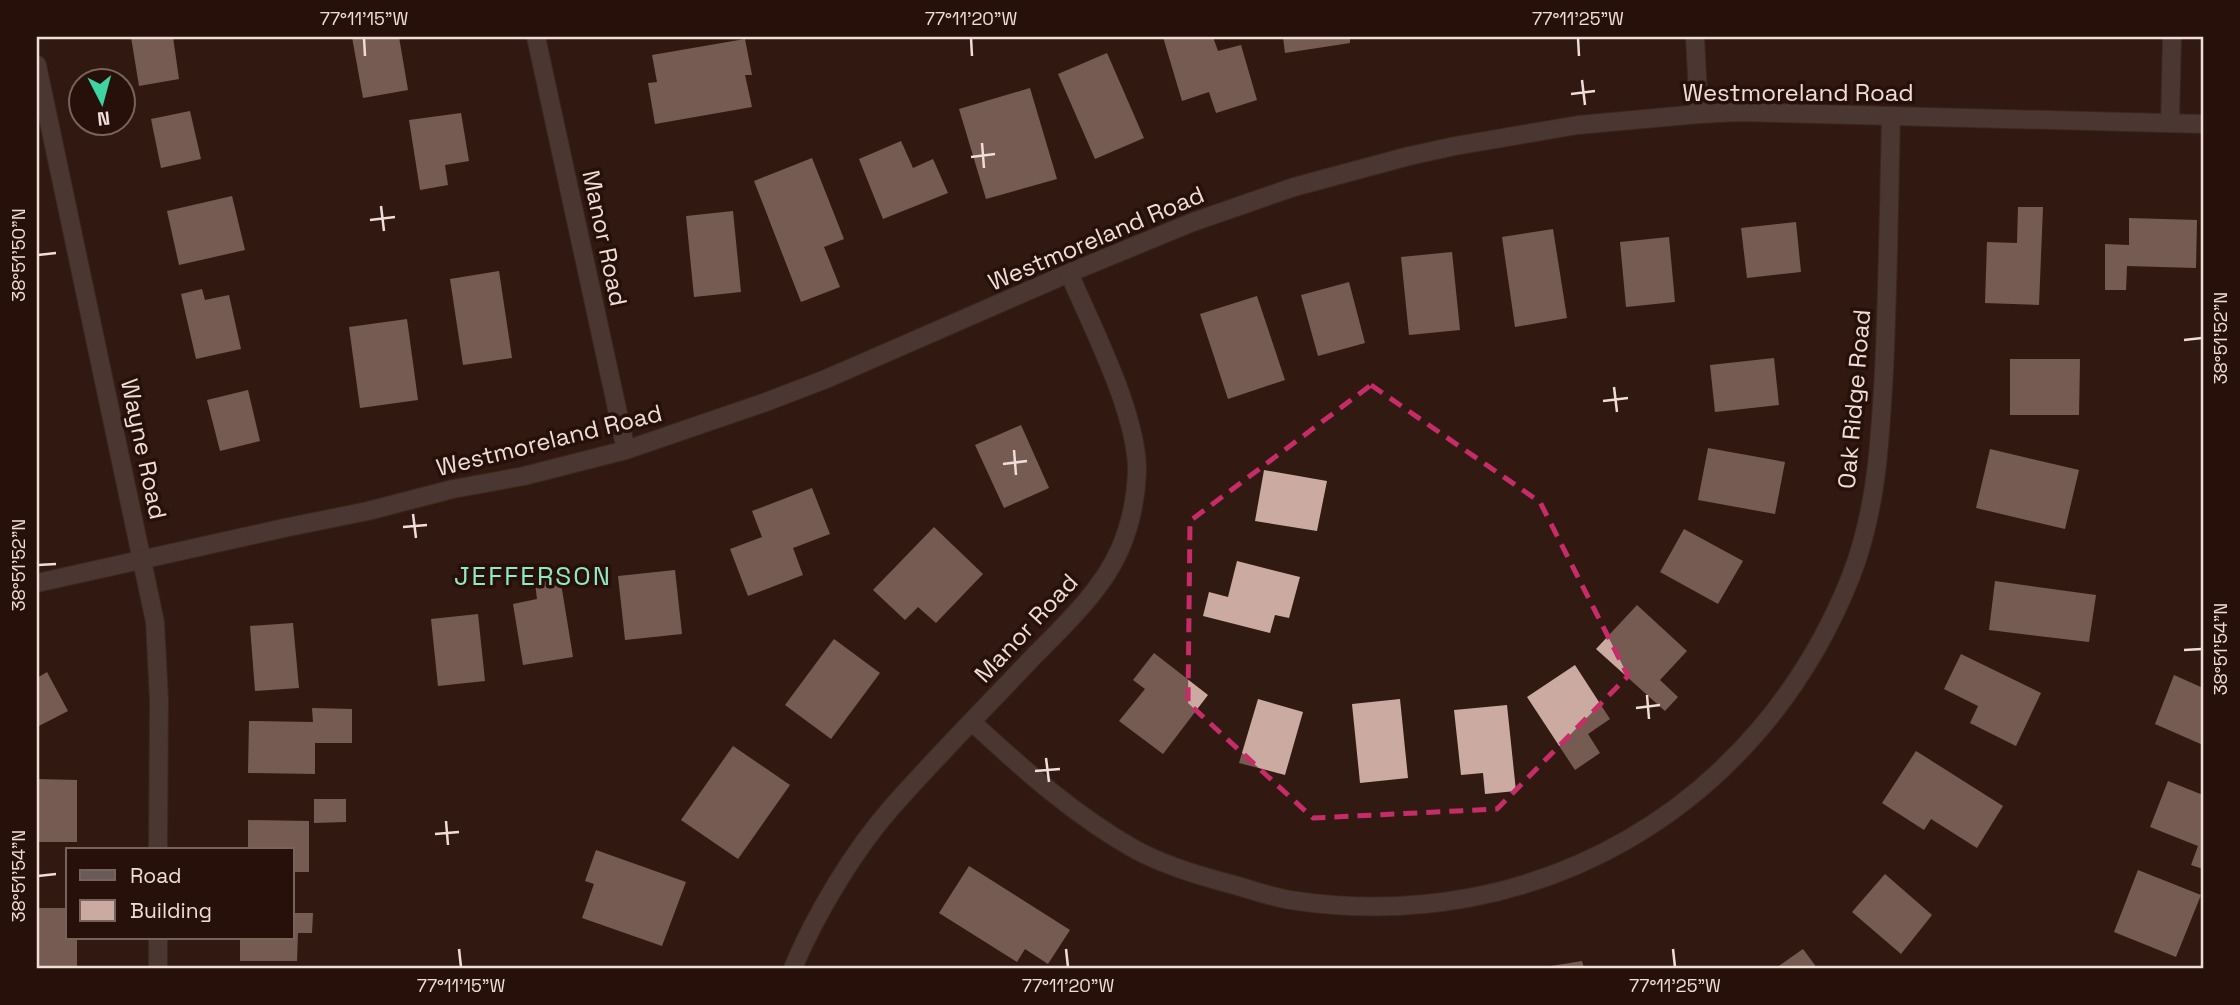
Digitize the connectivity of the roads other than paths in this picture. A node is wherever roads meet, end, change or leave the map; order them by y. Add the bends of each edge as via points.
1 (536, 37) edge
2 (1695, 37) edge
3 (2172, 37) edge
4 (37, 65) edge
5 (1699, 114) junction
6 (1891, 116) junction
7 (2170, 122) junction
8 (2203, 124) edge
9 (1069, 273) junction
10 (626, 450) junction
11 (143, 559) junction
12 (37, 583) edge
13 (972, 722) junction
14 (159, 848) edge
15 (158, 939) edge
16 (158, 968) edge
17 (793, 968) edge

1 - 10 street, Manor Road
2 - 5 street
3 - 7 street
4 - 11 street, Wayne Road
5 - 6 street, Westmoreland Road
5 - 9 street, Westmoreland Road via 1578,125 1409,156 1269,195
6 - 7 street, Westmoreland Road
6 - 13 street, Oak Ridge Road via 1878,465 1852,572 1830,625 1796,683 1754,738 1718,774 1646,830 1548,878 1487,895 1417,906 1346,907 1286,900 1197,875 1138,851 1034,779
7 - 8 street, Westmoreland Road
9 - 10 street, Westmoreland Road via 826,379
9 - 13 street, Manor Road via 1132,432 1137,471 1132,512 1120,550 1101,583
10 - 11 street, Westmoreland Road
11 - 12 street, Westmoreland Road
11 - 14 street, Wayne Road via 155,622
13 - 17 street, Manor Road via 890,809 844,872
15 - 16 street

